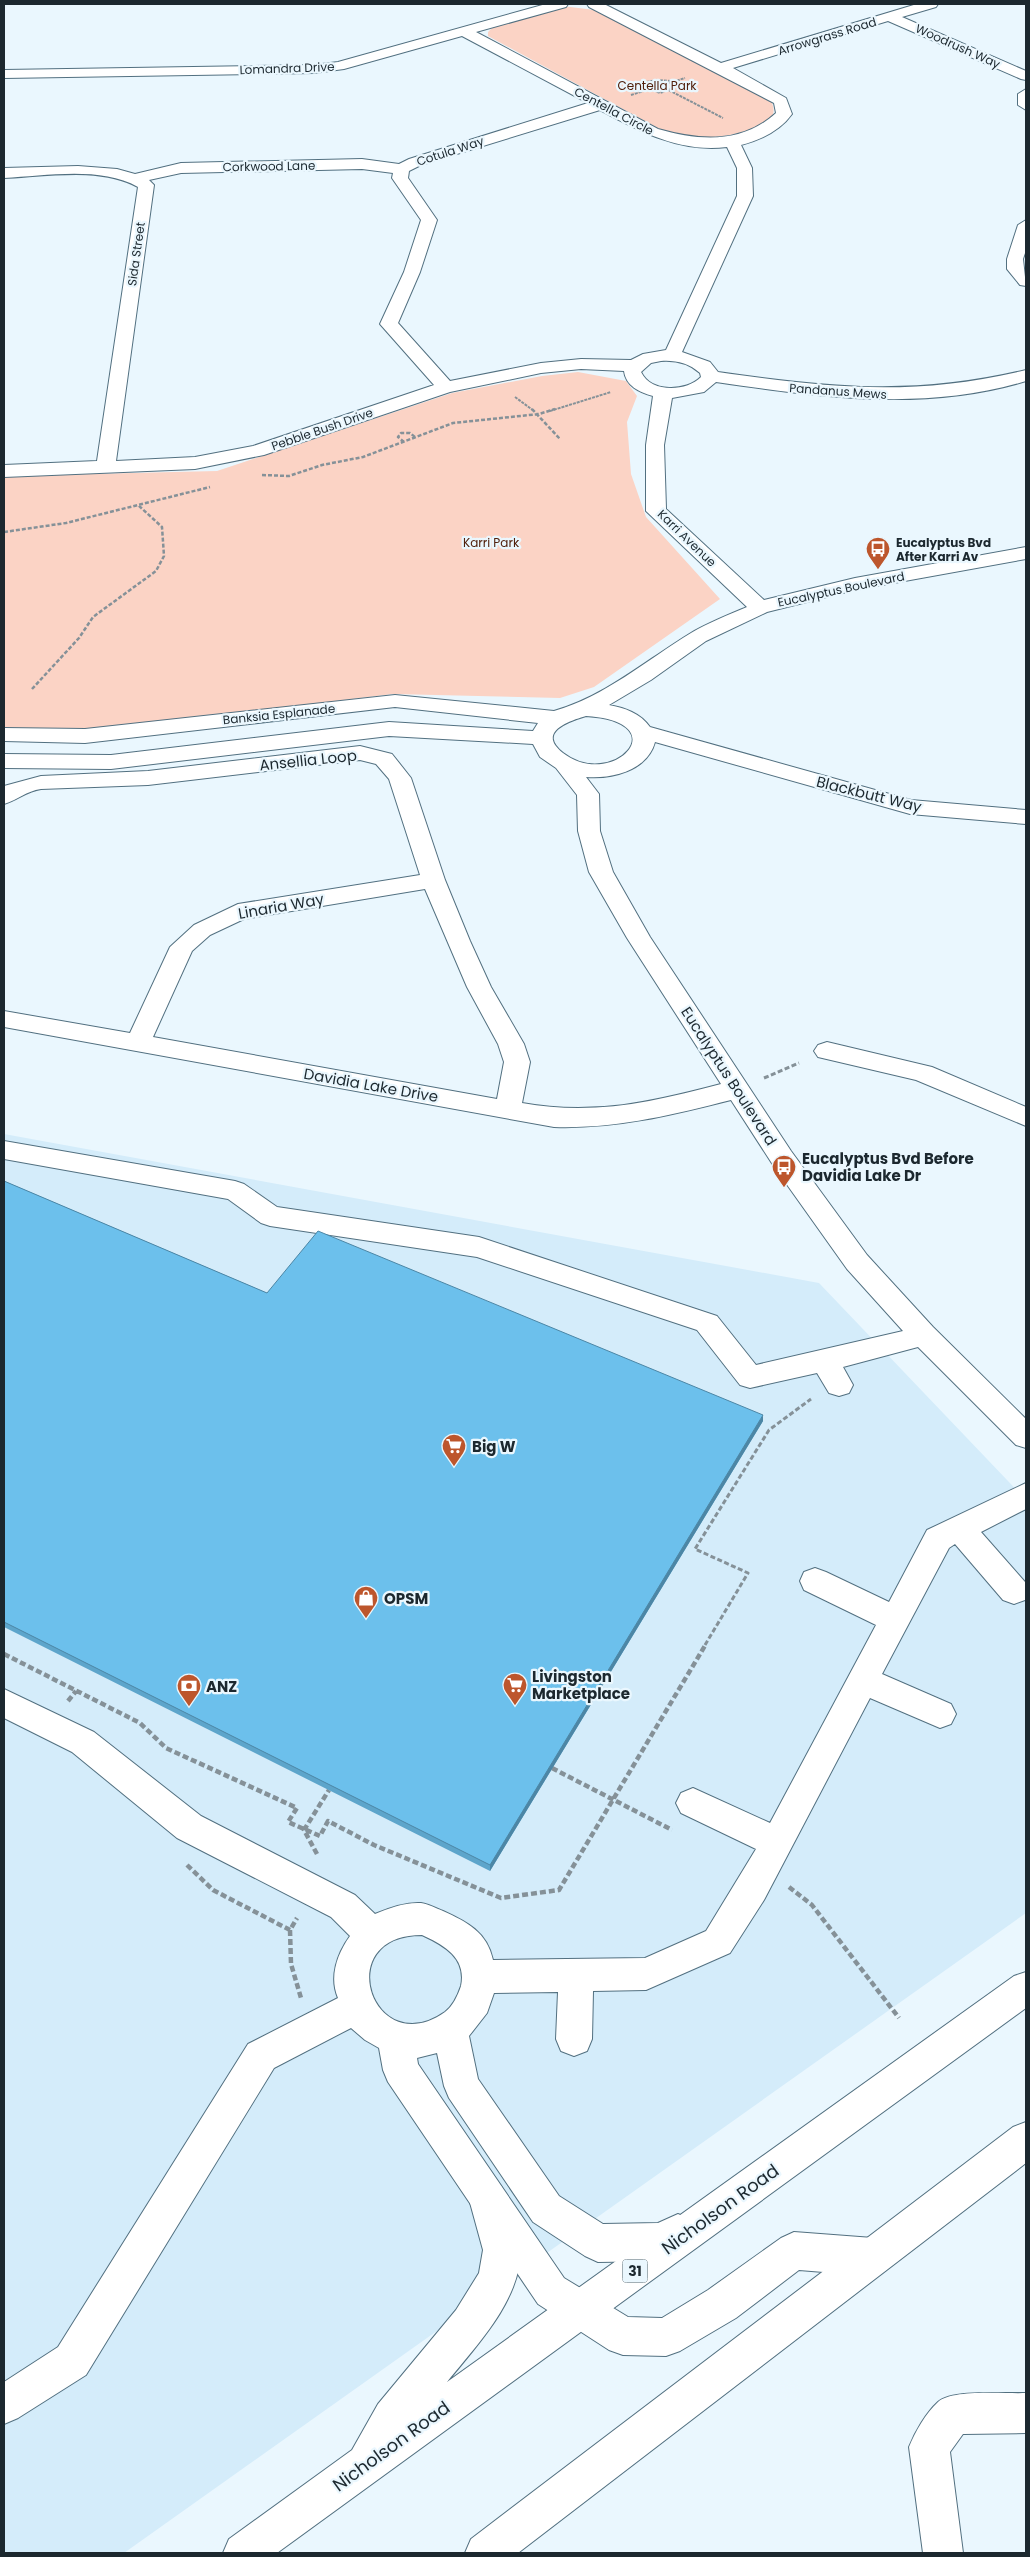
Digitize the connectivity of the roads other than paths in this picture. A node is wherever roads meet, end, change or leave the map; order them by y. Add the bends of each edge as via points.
1 (561, 4) edge
2 (594, 4) edge
3 (931, 4) edge
4 (485, 8) dead end
5 (890, 16) junction
6 (506, 19) junction
7 (464, 31) junction
8 (722, 67) junction
9 (4, 74) edge
10 (1026, 76) edge
11 (1026, 94) edge
12 (602, 104) junction
13 (1026, 105) edge
14 (732, 143) junction
15 (401, 169) junction
16 (4, 173) edge
17 (137, 178) junction
18 (1026, 225) edge
19 (1026, 282) edge
20 (672, 355) junction
21 (635, 366) junction
22 (1026, 375) edge
23 (709, 376) junction
24 (446, 387) junction
25 (662, 392) junction
26 (106, 466) junction
27 (4, 471) edge
28 (1026, 553) edge
29 (760, 608) junction
30 (644, 676) junction
31 (585, 709) junction
32 (554, 718) junction
33 (4, 735) edge
34 (640, 735) junction
35 (541, 738) junction
36 (4, 761) edge
37 (565, 765) junction
38 (617, 768) junction
39 (588, 794) junction
40 (4, 797) edge
41 (1026, 816) edge
42 (433, 880) junction
43 (4, 1019) edge
44 (138, 1042) junction
45 (827, 1051) road end
46 (738, 1088) junction
47 (508, 1109) junction
48 (1026, 1117) edge
49 (4, 1150) edge
50 (923, 1335) junction
51 (825, 1361) junction
52 (839, 1385) road end
53 (1026, 1437) edge
54 (1026, 1495) edge
55 (959, 1528) junction
56 (815, 1581) dead end
57 (1014, 1590) dead end
58 (895, 1619) junction
59 (863, 1680) junction
60 (4, 1703) edge
61 (940, 1714) dead end
62 (693, 1803) dead end
63 (776, 1843) junction
64 (373, 1936) junction
65 (576, 1975) junction
66 (480, 1978) junction
67 (1026, 1988) edge
68 (358, 2006) junction
69 (450, 2030) junction
70 (395, 2038) junction
71 (574, 2039) dead end
72 (1026, 2140) edge
73 (488, 2198) junction
74 (702, 2222) junction
75 (873, 2257) junction
76 (581, 2310) junction
77 (4, 2404) edge
78 (1026, 2413) edge
79 (365, 2465) junction
80 (243, 2553) edge
81 (485, 2553) edge
82 (943, 2553) edge

1 - 6 street, Lomandra Drive
2 - 8 street, Centella Circle
3 - 5 street, Arrowgrass Road
4 - 6 street
5 - 8 street, Arrowgrass Road
5 - 10 street, Woodrush Way
6 - 7 street, Lomandra Drive
7 - 9 street, Lomandra Drive via 339,66 314,69
7 - 12 street, Centella Circle
8 - 14 street, Centella Circle via 781,101 784,114 774,126
11 - 13 street
12 - 14 street, Centella Circle via 667,137
12 - 15 street, Cotula Way
14 - 20 street via 745,165 748,178 745,196
15 - 17 street, Corkwood Lane via 362,164 181,168
15 - 24 street, Cotula Way via 400,178 429,220 412,272 389,324
16 - 17 street via 114,172
17 - 26 street, Sida Street via 146,185
18 - 19 street via 1015,269
20 - 21 street via 650,357
20 - 23 street via 685,356 704,365
21 - 24 street, Pebble Bush Drive via 582,364 541,368
21 - 25 street via 632,372 640,384
22 - 23 street, Pandanus Mews via 1014,380 941,392 878,396 813,392
23 - 25 street via 706,382 688,391
24 - 26 street, Pebble Bush Drive via 257,450 195,463
25 - 29 street, Karri Avenue via 664,402 657,422 655,445 656,511
26 - 27 street, Pebble Bush Drive
28 - 29 street, Eucalyptus Boulevard via 845,586
29 - 30 street, Eucalyptus Boulevard via 698,637
30 - 31 street, Eucalyptus Boulevard
30 - 34 street
31 - 32 street, Eucalyptus Boulevard
31 - 34 street, Eucalyptus Boulevard via 622,714
32 - 33 street, Banksia Esplanade via 395,701 85,736
32 - 35 street via 545,727
34 - 38 street via 631,761
34 - 41 street, Blackbutt Way via 910,807
35 - 36 street, Banksia Esplanade via 389,729 111,762
35 - 37 street via 543,748
37 - 38 street via 599,770
37 - 39 street
38 - 39 street
39 - 46 street, Eucalyptus Boulevard via 590,831 601,872 639,938
40 - 42 street, Ansellia Loop via 14,790 44,783 181,775 341,754 373,755 384,759 400,778
42 - 44 street, Linaria Way via 238,912 218,920 182,947
42 - 47 street, Ansellia Loop via 479,987 511,1044 516,1062
43 - 44 street, Davidia Lake Drive
44 - 47 street, Davidia Lake Drive
45 - 48 street via 923,1073
46 - 47 street, Davidia Lake Drive via 686,1102 583,1120
46 - 50 street, Eucalyptus Boulevard via 782,1158 857,1262
49 - 51 street via 235,1191 270,1216 479,1247 707,1323 750,1377
50 - 51 street
50 - 53 street, Eucalyptus Boulevard
51 - 52 street
54 - 55 street
55 - 57 street
55 - 58 street via 938,1539
56 - 58 street
58 - 59 street
59 - 61 street
59 - 63 street
60 - 64 street via 83,1742 189,1827 343,1906
62 - 63 street
63 - 65 street via 752,1889 718,1942 646,1974
64 - 66 street via 400,1920 423,1919 444,1924 462,1936 474,1952
64 - 68 street via 363,1944 353,1964 350,1985
65 - 66 street
65 - 71 street
66 - 69 street via 474,2007
67 - 74 street, Nicholson Road / 31
68 - 70 street via 376,2028
68 - 77 street via 261,2056 72,2361
69 - 70 street via 417,2041
69 - 74 street via 462,2086 546,2209 598,2243 660,2242
70 - 73 street via 401,2070
72 - 75 street
73 - 76 street via 551,2290
73 - 79 street via 502,2250 497,2279 470,2324 392,2418
74 - 76 street, Nicholson Road / 31
75 - 76 street via 794,2251 722,2304 666,2337 623,2336
75 - 81 street
76 - 79 street, Nicholson Road / 31
78 - 82 street via 953,2414 929,2447
79 - 80 street, Nicholson Road / 31

